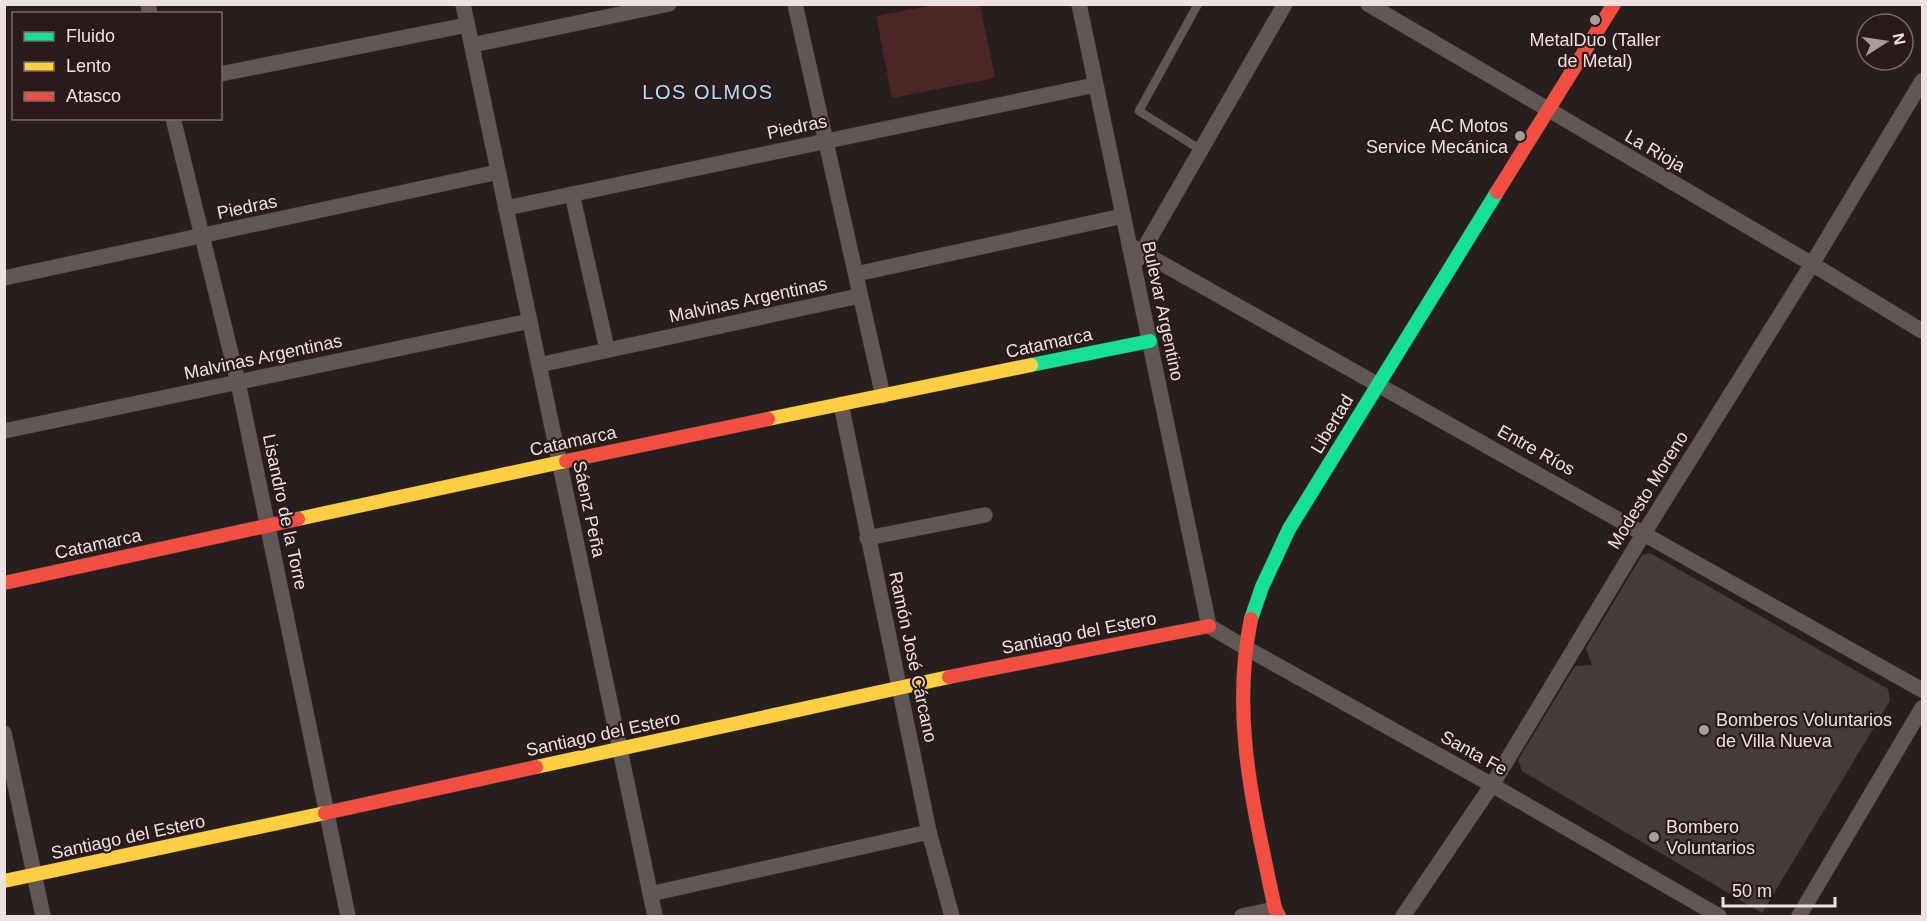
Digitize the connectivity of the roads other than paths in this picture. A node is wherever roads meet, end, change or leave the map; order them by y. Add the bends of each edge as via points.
1 (463, 4) edge
2 (669, 4) edge
3 (795, 4) edge
4 (1078, 4) edge
5 (1198, 4) edge
6 (1285, 4) edge
7 (1368, 4) edge
8 (1614, 4) edge
9 (467, 25) junction
10 (472, 45) junction
11 (222, 74) edge
12 (1923, 81) edge
13 (1095, 85) junction
14 (1548, 111) junction
15 (173, 120) edge
16 (825, 140) junction
17 (1201, 150) junction
18 (498, 172) junction
19 (572, 194) junction
20 (506, 208) junction
21 (1123, 216) junction
22 (202, 236) junction
23 (1136, 249) junction
24 (1812, 264) junction
25 (856, 274) junction
26 (4, 278) edge
27 (859, 296) junction
28 (530, 321) junction
29 (1923, 331) edge
30 (1150, 341) junction
31 (607, 349) junction
32 (539, 365) junction
33 (238, 382) junction
34 (1377, 385) junction
35 (883, 396) junction
36 (841, 404) junction
37 (4, 431) edge
38 (560, 462) junction
39 (985, 515) dead end
40 (268, 525) junction
41 (1644, 533) junction
42 (867, 538) junction
43 (4, 583) edge
44 (1209, 626) junction
45 (1245, 648) junction
46 (900, 687) junction
47 (1923, 690) edge
48 (1923, 708) edge
49 (4, 733) edge
50 (620, 749) junction
51 (1492, 785) junction
52 (326, 813) junction
53 (929, 832) junction
54 (34, 875) junction
55 (4, 881) edge
56 (650, 894) junction
57 (1276, 914) edge
58 (43, 916) edge
59 (348, 916) edge
60 (655, 916) edge
61 (952, 916) edge
62 (1242, 916) edge
63 (1403, 916) edge
64 (1719, 916) edge
65 (1799, 916) edge

1 - 9 street, Sáenz Peña
2 - 10 street
3 - 16 street
4 - 13 street, Bulevar Argentino
5 - 17 lane via 1138,111
6 - 17 street
7 - 14 street, La Rioja
8 - 14 street, Libertad
9 - 10 street, Sáenz Peña
9 - 11 street
10 - 18 street, Sáenz Peña
12 - 24 street, Modesto Moreno
13 - 16 street, Piedras
13 - 21 street, Bulevar Argentino
14 - 24 street, La Rioja
14 - 34 street, Libertad
15 - 22 street, Lisandro de la Torre
16 - 19 street, Piedras
16 - 25 street
17 - 23 street
18 - 20 street, Sáenz Peña
18 - 22 street, Piedras
19 - 20 street, Piedras
19 - 31 street
20 - 28 street, Sáenz Peña
21 - 23 street, Bulevar Argentino
21 - 25 street
22 - 26 street, Piedras
22 - 33 street, Lisandro de la Torre
23 - 30 street, Bulevar Argentino via 1134,267
23 - 34 street, Entre Ríos
24 - 29 street, La Rioja
24 - 41 street, Modesto Moreno
25 - 27 street
27 - 31 street, Malvinas Argentinas
27 - 35 street
28 - 32 street, Sáenz Peña
28 - 33 street, Malvinas Argentinas
30 - 35 street, Catamarca
30 - 44 street, Bulevar Argentino
31 - 32 street, Malvinas Argentinas
32 - 38 street, Sáenz Peña
33 - 37 street, Malvinas Argentinas
33 - 40 street, Lisandro de la Torre
34 - 41 street, Entre Ríos
34 - 45 street, Libertad via 1276,553 1259,592
35 - 36 street, Catamarca
36 - 38 street, Catamarca
36 - 42 street, Ramón José Cárcano
38 - 40 street, Catamarca
38 - 50 street, Sáenz Peña
39 - 42 street
40 - 43 street, Catamarca
40 - 52 street, Lisandro de la Torre
41 - 47 street, Entre Ríos
41 - 51 street, Modesto Moreno
42 - 46 street, Ramón José Cárcano
44 - 45 street, Santa Fe
44 - 46 street, Santiago del Estero
45 - 51 street, Santa Fe
45 - 57 street, Libertad via 1241,703 1244,748
46 - 50 street, Santiago del Estero
46 - 53 street, Ramón José Cárcano
48 - 65 street
49 - 54 street
50 - 52 street, Santiago del Estero
50 - 56 street, Sáenz Peña
51 - 63 street, Modesto Moreno
51 - 64 street, Santa Fe
52 - 54 street, Santiago del Estero
52 - 59 street, Lisandro de la Torre
53 - 56 street
53 - 61 street, Ramón José Cárcano
54 - 55 street, Santiago del Estero
54 - 58 street
56 - 60 street, Sáenz Peña
57 - 62 street

